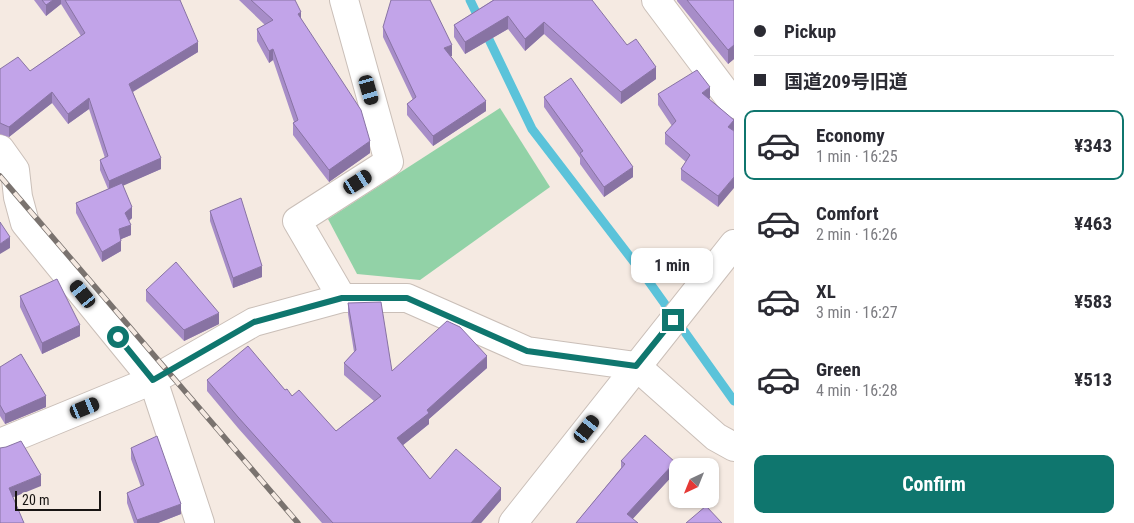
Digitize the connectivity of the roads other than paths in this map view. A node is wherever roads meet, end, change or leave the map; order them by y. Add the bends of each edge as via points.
1 (344, 0) edge
2 (656, 0) edge
3 (734, 104) edge
4 (0, 149) edge
5 (734, 244) edge
6 (342, 298) junction
7 (636, 366) junction
8 (153, 380) junction
9 (0, 443) edge
10 (734, 447) edge
11 (200, 523) edge
12 (513, 523) edge

1 - 6 street via 389,162 297,221
2 - 3 street
4 - 8 street via 15,170 25,223
5 - 7 street
6 - 7 street via 407,298 527,351
6 - 8 street via 254,322
7 - 10 street via 716,437
7 - 12 street
8 - 9 street
8 - 11 street

